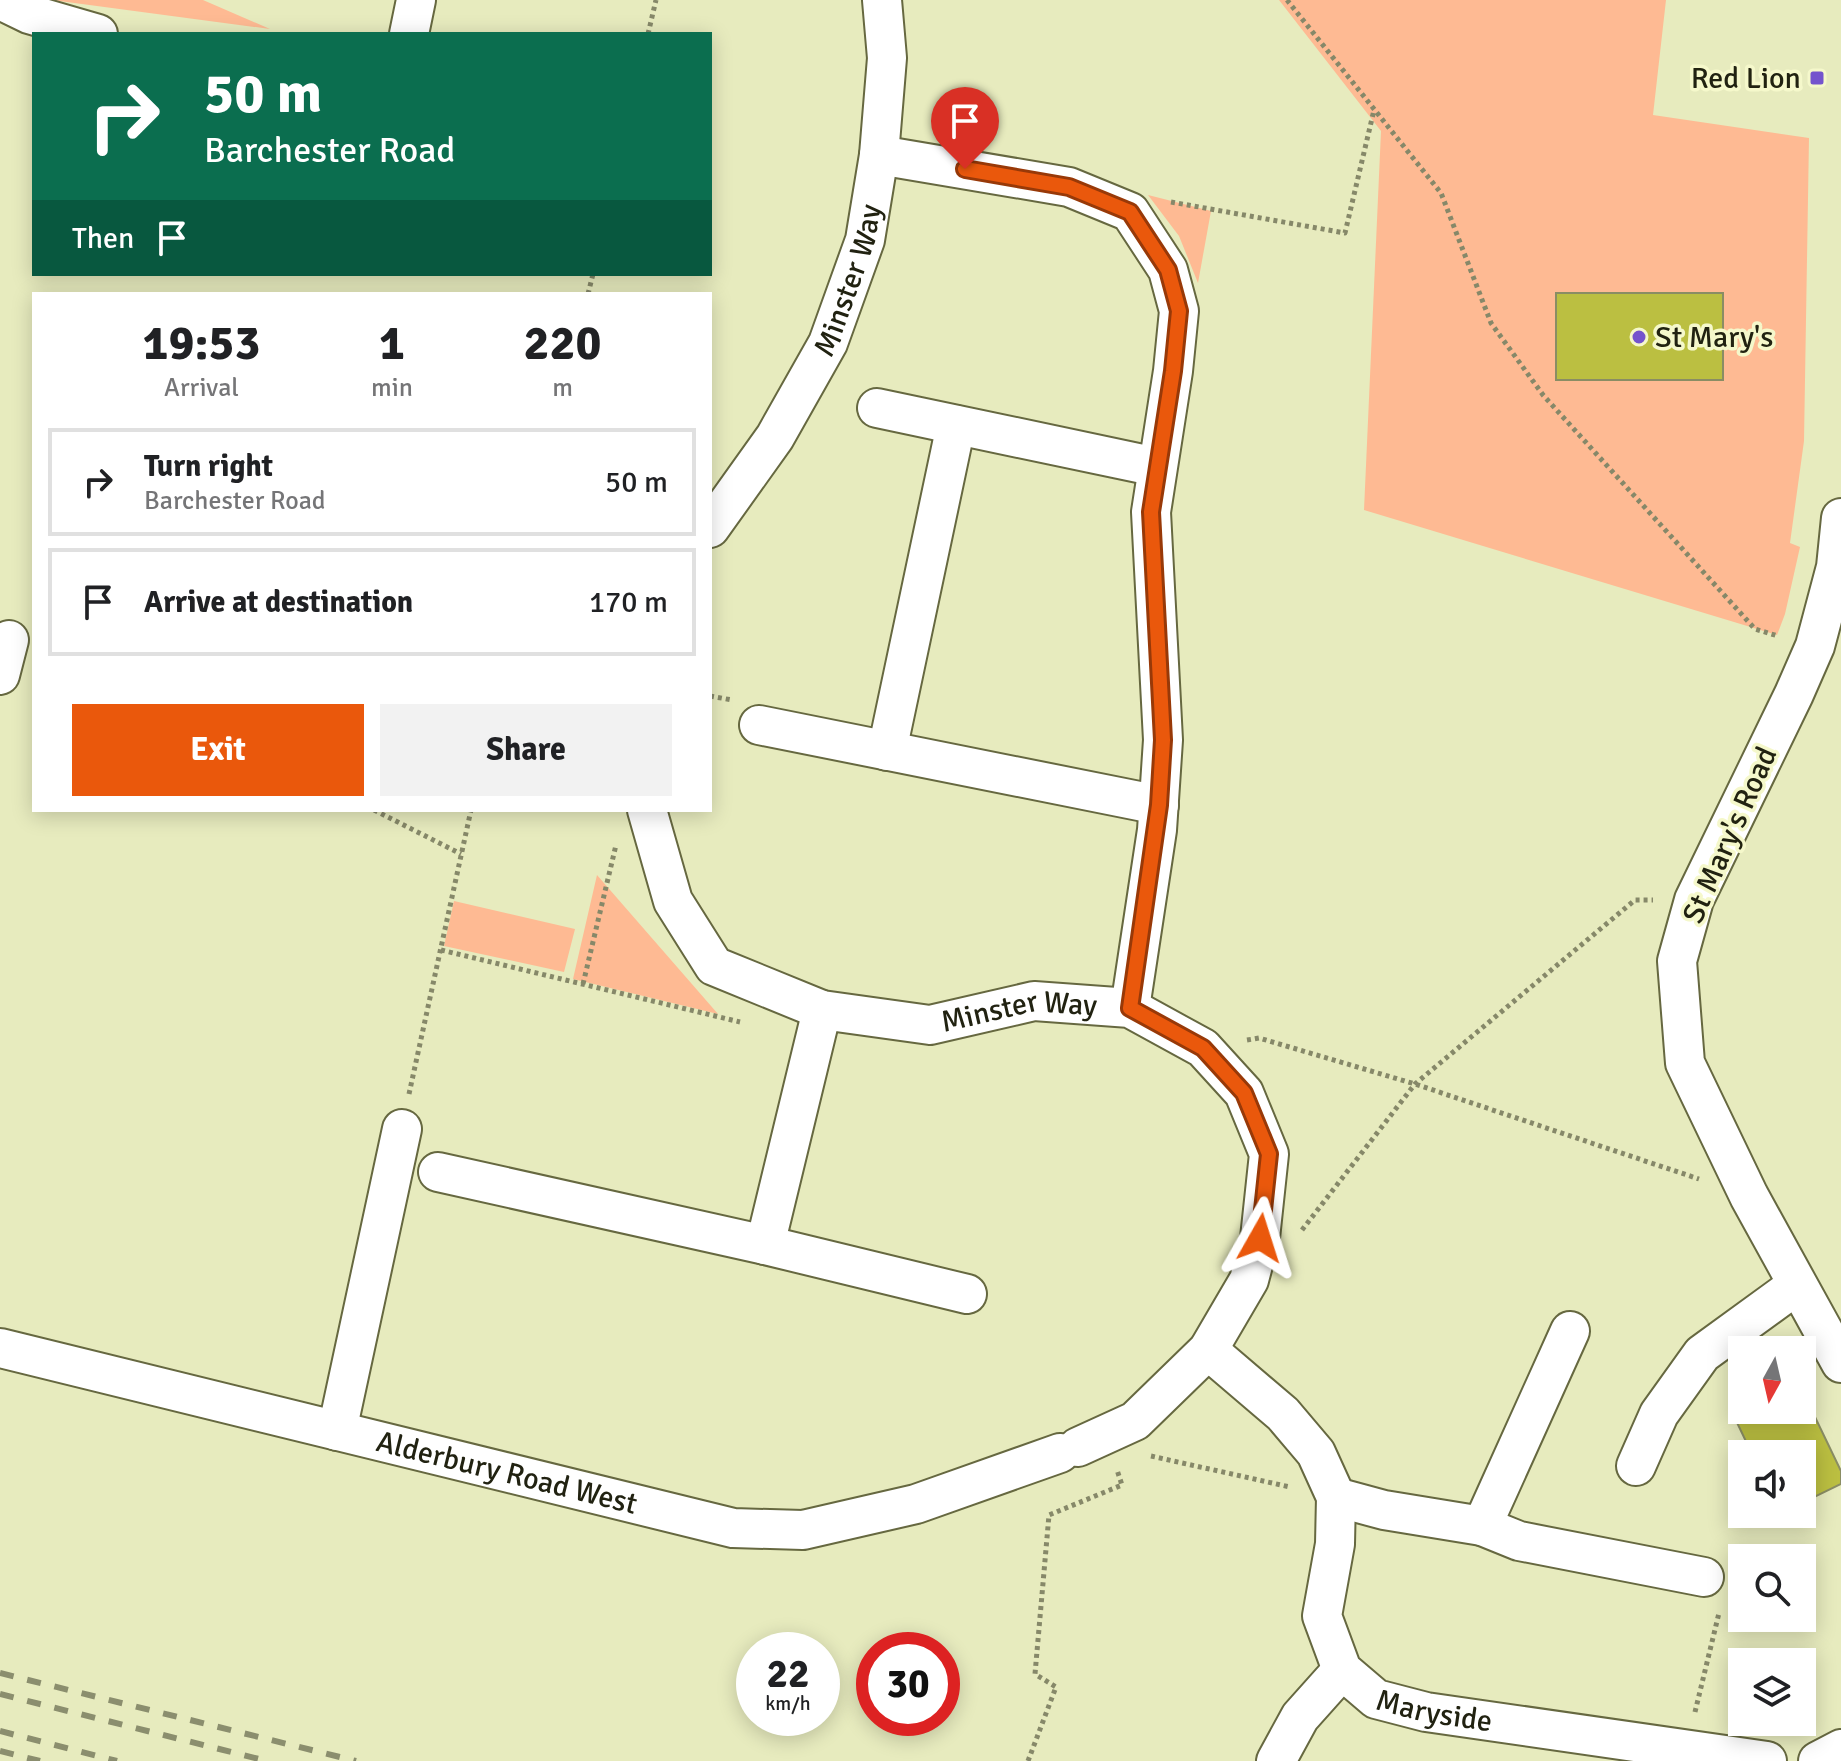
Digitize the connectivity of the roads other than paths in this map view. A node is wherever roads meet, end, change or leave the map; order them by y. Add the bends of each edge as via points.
1 (0, 0) edge
2 (416, 0) edge
3 (882, 0) edge
4 (91, 32) edge
5 (409, 32) edge
6 (879, 155) junction
7 (877, 408) dead end
8 (956, 425) junction
9 (1157, 467) junction
10 (1841, 518) edge
11 (712, 525) edge
12 (759, 725) dead end
13 (887, 751) junction
14 (1159, 805) junction
15 (648, 812) edge
16 (1130, 1008) junction
17 (822, 1010) junction
18 (402, 1129) road end
19 (438, 1172) dead end
20 (765, 1245) junction
21 (1797, 1285) junction
22 (967, 1294) dead end
23 (1570, 1331) dead end
24 (0, 1348) edge
25 (1208, 1350) junction
26 (1841, 1363) edge
27 (337, 1431) junction
28 (1069, 1450) joint
29 (1636, 1466) dead end
30 (1336, 1497) junction
31 (1482, 1526) junction
32 (1704, 1577) road end
33 (1342, 1670) junction
34 (1841, 1749) edge
35 (1690, 1754) edge
36 (1276, 1761) edge
37 (1767, 1761) edge
38 (1818, 1761) edge

1 - 4 street
2 - 5 street
3 - 6 street, Minster Way via 887,58
6 - 9 street via 1069,187 1130,212 1168,270 1179,311
6 - 11 street, Minster Way via 865,240 828,343 775,437
7 - 8 street
8 - 9 street
8 - 13 street
9 - 14 street via 1151,512 1163,740
10 - 21 street, St Mary's Road via 1836,567 1815,646 1694,900 1677,961 1685,1063
12 - 13 street
13 - 14 street
14 - 16 street
15 - 17 street, Minster Way via 673,901 714,966
16 - 17 street, Minster Way via 1034,1001 930,1025
16 - 25 street, Minster Way via 1203,1048 1244,1093 1269,1154 1260,1238 1249,1280
17 - 20 street
18 - 27 street
19 - 20 street
20 - 22 street
21 - 26 street, St Mary's Road
21 - 29 street via 1702,1354 1659,1414
23 - 31 street
24 - 27 street, Alderbury Road West
25 - 28 street, Minster Way via 1137,1439
25 - 30 street, Maryside via 1283,1414 1316,1453
27 - 28 street, Alderbury Road West via 733,1528 803,1530 916,1504
30 - 31 street
30 - 33 street, Maryside via 1335,1544 1322,1616
31 - 32 street via 1519,1541
33 - 35 street, Maryside via 1376,1699 1426,1712
33 - 36 street via 1300,1717
34 - 38 street
35 - 37 street, Maryside

